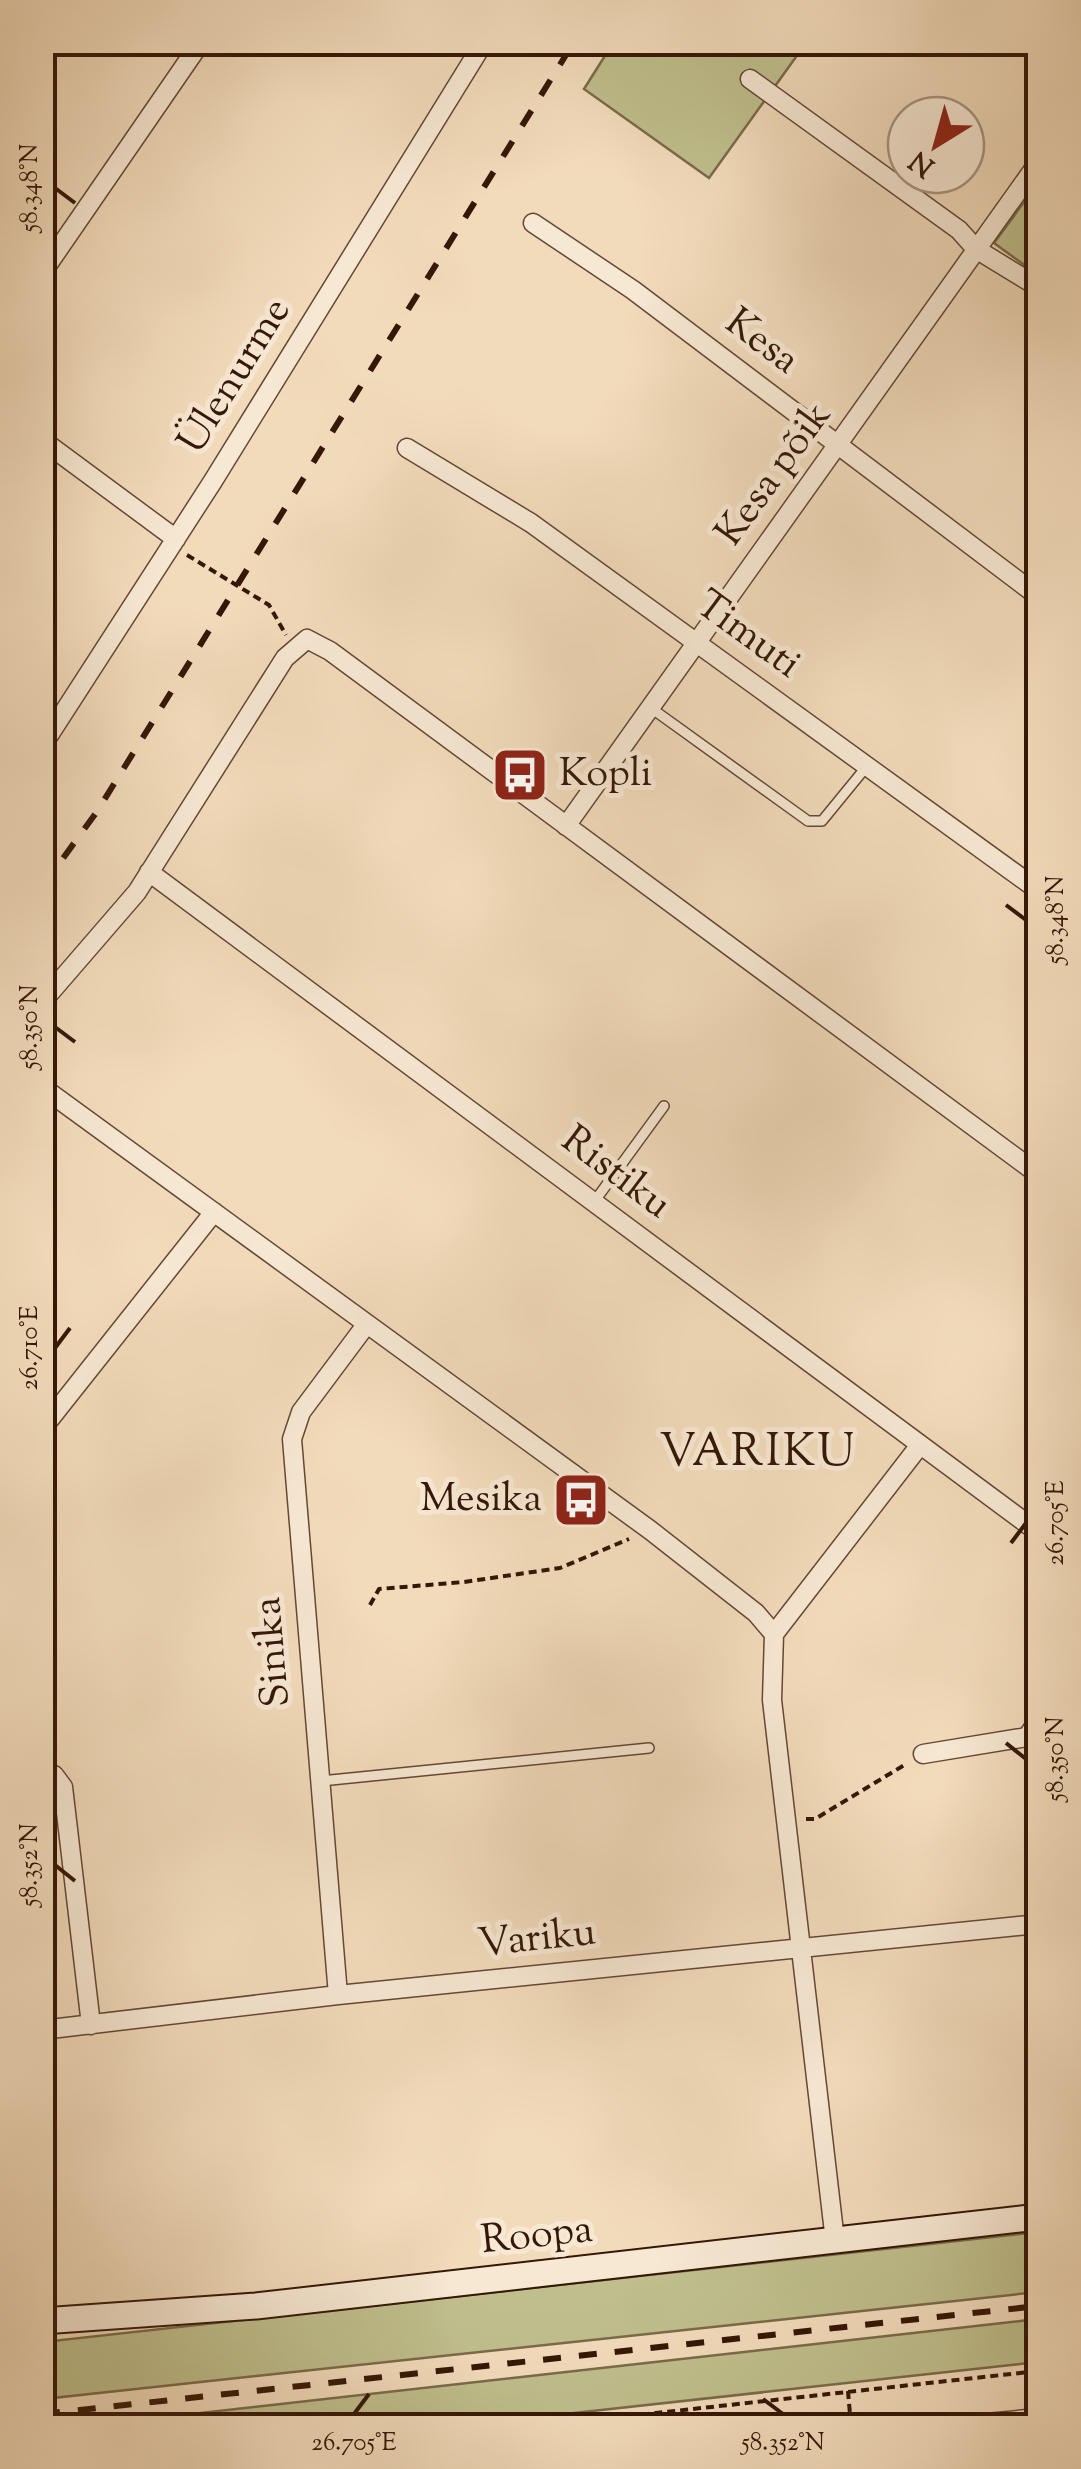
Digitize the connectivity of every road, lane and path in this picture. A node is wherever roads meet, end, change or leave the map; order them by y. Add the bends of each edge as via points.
1 (202, 42) edge
2 (484, 42) edge
3 (750, 79) dead end
4 (1038, 163) edge
5 (533, 223) dead end
6 (976, 250) junction
7 (42, 273) edge
8 (1038, 287) edge
9 (42, 440) edge
10 (839, 445) junction
11 (407, 448) dead end
12 (176, 539) junction
13 (1038, 596) edge
14 (302, 643) junction
15 (697, 644) junction
16 (651, 708) junction
17 (42, 746) edge
18 (868, 766) junction
19 (566, 826) junction
20 (149, 872) junction
21 (1038, 890) edge
22 (42, 1002) edge
23 (42, 1087) edge
24 (664, 1106) dead end
25 (1038, 1174) edge
26 (594, 1202) junction
27 (214, 1212) junction
28 (366, 1325) junction
29 (42, 1430) edge
30 (920, 1445) junction
31 (650, 1530) junction
32 (1038, 1532) edge
33 (370, 1604) dead end
34 (774, 1634) junction
35 (1038, 1721) edge
36 (649, 1748) dead end
37 (923, 1754) joint
38 (42, 1770) edge
39 (320, 1781) junction
40 (787, 1822) junction
41 (1038, 1924) edge
42 (802, 1949) junction
43 (338, 1995) junction
44 (91, 2024) junction
45 (42, 2030) edge
46 (1038, 2218) edge
47 (836, 2242) junction
48 (42, 2321) edge
49 (1038, 2371) edge
50 (848, 2391) junction
51 (684, 2410) junction
52 (1038, 2418) edge
53 (538, 2426) edge
54 (686, 2426) edge
55 (851, 2426) edge
56 (956, 2426) edge

1 - 7 street
2 - 12 street, Ülenurme
3 - 6 street via 959,230
4 - 6 street, Kesa põik
5 - 10 street, Kesa
6 - 8 street
6 - 10 street, Kesa põik
9 - 12 street
10 - 13 street, Kesa
10 - 15 street, Kesa põik
11 - 15 street, Timuti via 531,522
12 - 14 path via 183,552 268,605 279,626
12 - 17 street, Ülenurme
14 - 19 street via 330,651
14 - 20 street via 285,658
15 - 16 street, Kesa põik
15 - 18 street, Timuti
16 - 18 lane via 808,821 822,821
16 - 19 street, Kesa põik
18 - 21 street, Timuti
19 - 25 street
20 - 22 street
20 - 26 street, Ristiku
23 - 27 street
24 - 26 lane
26 - 30 street, Ristiku
27 - 28 street
27 - 29 street
28 - 31 street
28 - 39 street, Sinika via 301,1412 292,1439
30 - 32 street, Ristiku
30 - 34 street
31 - 33 path via 560,1568 379,1590
31 - 34 street via 756,1612
34 - 40 street via 772,1700
35 - 37 street via 1027,1736
36 - 39 lane
37 - 40 path via 815,1818
38 - 44 street via 62,1786
39 - 43 street, Sinika
40 - 42 street
41 - 42 street, Variku
42 - 43 street, Variku
42 - 47 street
43 - 44 street, Variku
44 - 45 street, Variku
46 - 47 street, Roopa
47 - 48 street, Roopa via 256,2306
49 - 50 path
50 - 51 path
50 - 55 path
51 - 53 path
51 - 54 path
52 - 56 street

